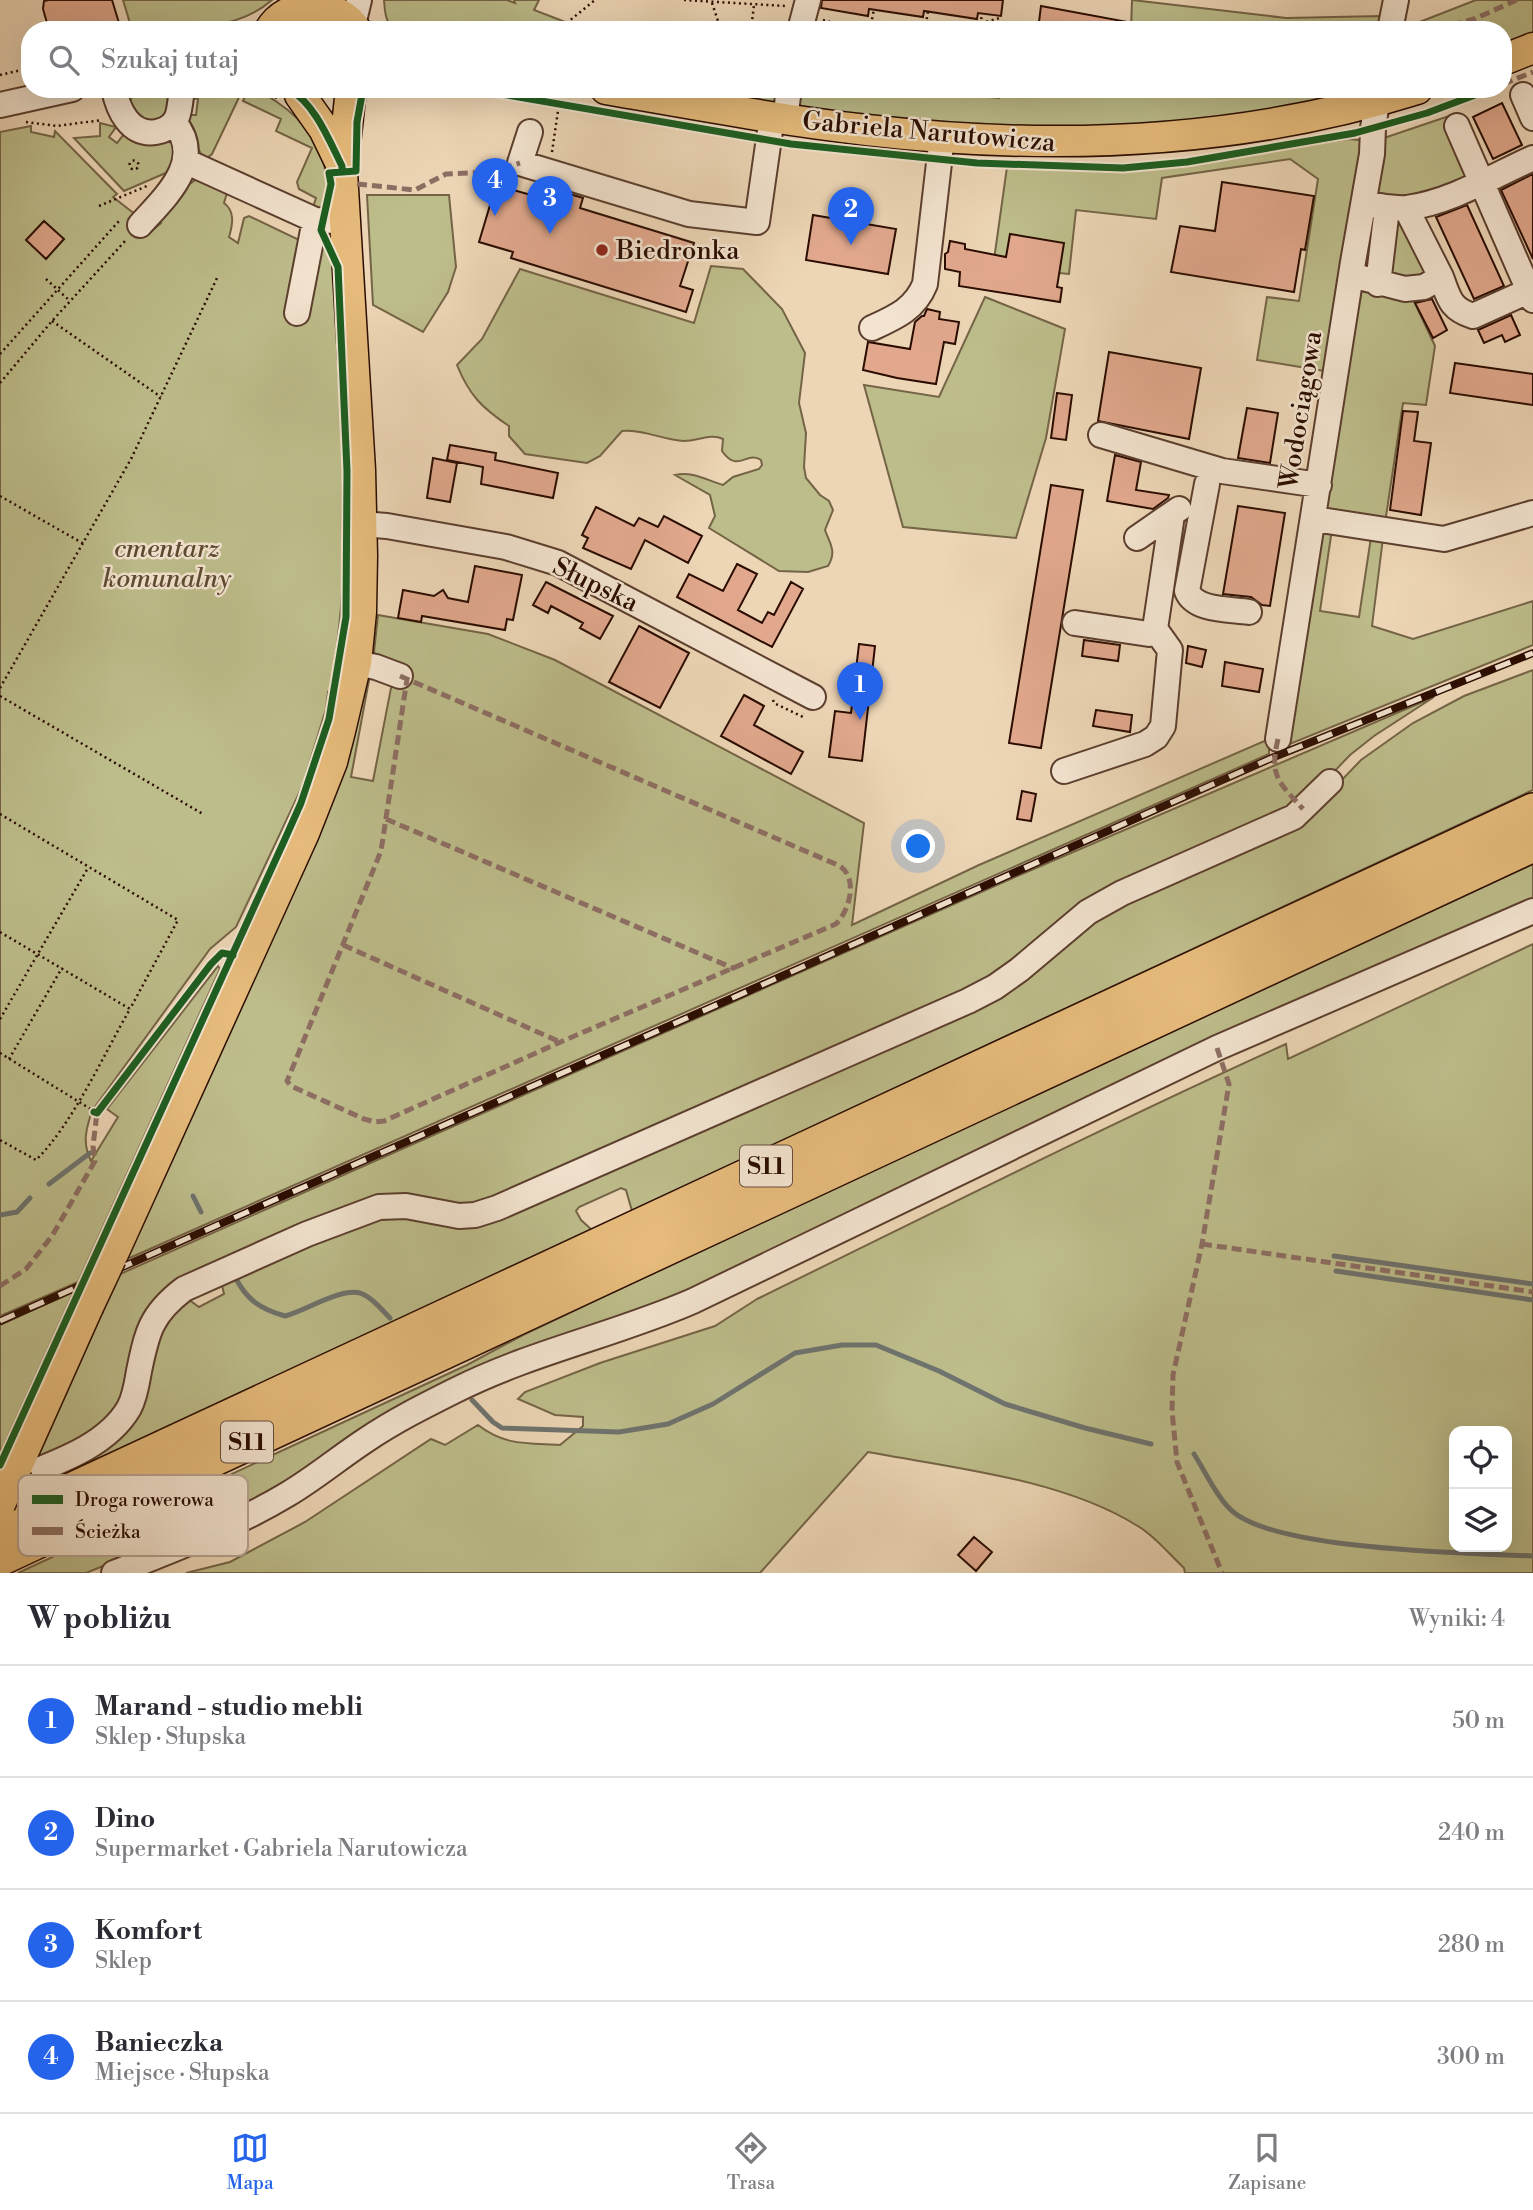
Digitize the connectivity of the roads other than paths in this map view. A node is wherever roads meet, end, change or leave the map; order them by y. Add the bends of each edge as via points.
1 (1396, 0) edge
2 (280, 18) edge
3 (356, 18) edge
4 (1392, 21) edge
5 (1533, 48) edge
6 (1512, 56) edge
7 (1523, 95) dead end
8 (32, 98) edge
9 (116, 98) edge
10 (182, 98) edge
11 (300, 98) edge
12 (350, 98) edge
13 (659, 98) edge
14 (786, 98) edge
15 (1369, 98) edge
16 (1378, 98) edge
17 (0, 105) edge
18 (778, 118) junction
19 (1533, 118) edge
20 (174, 122) junction
21 (1457, 126) dead end
22 (530, 132) dead end
23 (942, 137) junction
24 (1533, 158) edge
25 (342, 166) junction
26 (182, 169) junction
27 (1480, 183) junction
28 (1386, 206) junction
29 (132, 220) road end
30 (315, 220) junction
31 (346, 222) junction
32 (1351, 275) junction
33 (1440, 277) junction
34 (1378, 284) junction
35 (1532, 294) edge
36 (297, 313) dead end
37 (873, 328) dead end
38 (1101, 435) dead end
39 (1214, 478) junction
40 (1319, 485) junction
41 (1533, 513) edge
42 (1172, 515) junction
43 (1314, 519) junction
44 (362, 524) junction
45 (1137, 538) dead end
46 (1249, 612) dead end
47 (1076, 623) dead end
48 (1156, 629) junction
49 (356, 663) junction
50 (400, 676) dead end
51 (813, 697) dead end
52 (1278, 739) dead end
53 (1064, 771) dead end
54 (1330, 782) dead end
55 (1533, 811) edge
56 (1533, 844) edge
57 (1533, 911) edge
58 (105, 1475) edge
59 (178, 1475) edge
60 (9, 1476) edge
61 (0, 1504) edge
62 (248, 1515) edge
63 (18, 1516) edge
64 (0, 1524) edge
65 (18, 1550) edge
66 (156, 1556) edge
67 (0, 1558) edge
68 (114, 1573) edge

1 - 4 street
2 - 3 main road via 312,1
5 - 6 main road
7 - 19 street
8 - 17 street
9 - 20 street via 120,112 139,130 160,132
10 - 20 street
11 - 25 main road via 324,130
12 - 25 main road
13 - 18 main road, Gabriela Narutowicza
14 - 18 street
15 - 23 main road, Gabriela Narutowicza via 1227,131 1155,139 1074,142
16 - 28 street, Wodociągowa
18 - 22 street via 757,222 689,214 520,163
18 - 23 main road, Gabriela Narutowicza
20 - 26 street via 185,141
21 - 27 street
23 - 37 street via 925,284 912,306
24 - 27 street
25 - 31 main road
26 - 29 street
26 - 30 street
27 - 28 street via 1434,202
27 - 35 street
28 - 32 street, Wodociągowa
28 - 33 street
28 - 34 street
30 - 31 street
30 - 36 street
31 - 44 main road
32 - 34 street
32 - 40 street, Wodociągowa
33 - 34 street via 1424,287
33 - 35 street via 1452,306 1473,316
38 - 39 street
39 - 40 street
39 - 42 street
39 - 46 street via 1187,591 1202,605
40 - 43 street, Wodociągowa
41 - 43 street via 1444,539
42 - 45 street
42 - 48 street
43 - 52 street, Wodociągowa
44 - 49 main road
44 - 51 street, Słupska via 506,547 558,563
47 - 48 street via 1149,634
48 - 53 street via 1170,650 1163,726 1156,737
49 - 50 street
49 - 60 main road, bridge via 332,762 309,820
54 - 60 street via 1293,817 1111,899 1088,912 995,987 924,1022 475,1216 406,1206 367,1210 184,1289 152,1321 135,1392 117,1424 79,1451
55 - 58 highway, S11
56 - 59 highway, S11
57 - 62 street via 1217,1048 693,1301 474,1381 398,1419 290,1493
60 - 61 main road, bridge
63 - 64 highway, S11
65 - 67 highway, S11
66 - 68 street

